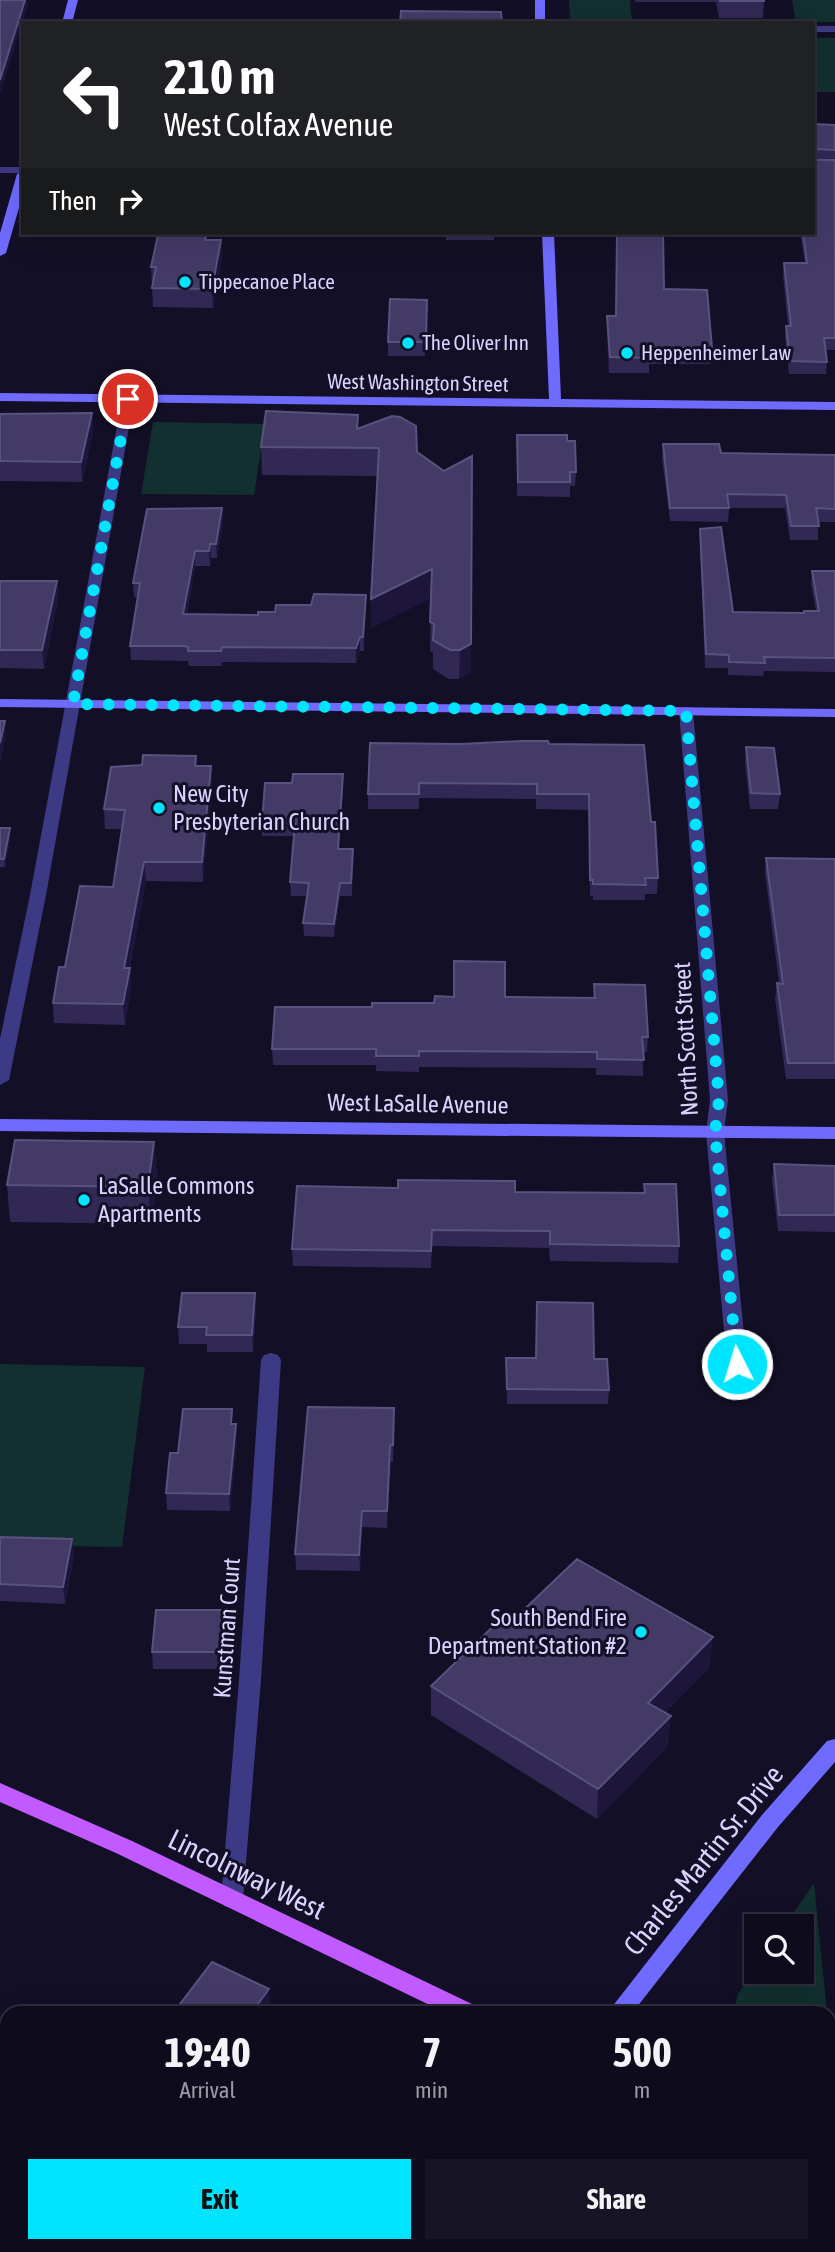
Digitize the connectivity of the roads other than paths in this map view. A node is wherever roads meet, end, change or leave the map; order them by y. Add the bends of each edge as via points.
1 (73, 0) edge
2 (540, 0) edge
3 (67, 21) edge
4 (540, 21) edge
5 (815, 29) edge
6 (835, 29) edge
7 (0, 170) edge
8 (21, 172) edge
9 (21, 179) edge
10 (548, 235) edge
11 (0, 253) edge
12 (0, 397) edge
13 (128, 399) junction
14 (555, 404) junction
15 (835, 407) edge
16 (0, 703) edge
17 (73, 704) junction
18 (686, 711) junction
19 (835, 713) edge
20 (0, 1080) edge
21 (0, 1125) edge
22 (715, 1132) junction
23 (835, 1133) edge
24 (271, 1360) dead end
25 (737, 1364) dead end
26 (835, 1747) edge
27 (0, 1792) edge
28 (232, 1899) junction
29 (454, 2006) edge
30 (625, 2006) edge

1 - 3 street
2 - 4 street
5 - 6 street
7 - 8 street
9 - 11 street
10 - 14 street
12 - 13 street, West Washington Street
13 - 14 street, West Washington Street
13 - 17 street
14 - 15 street, West Washington Street
16 - 17 street
17 - 18 street
17 - 20 street
18 - 19 street
18 - 22 street, North Scott Street via 719,1100
21 - 22 street, West LaSalle Avenue
22 - 23 street, West LaSalle Avenue
22 - 25 street, North Scott Street
24 - 28 street, Kunstman Court
26 - 30 street, Charles Martin Sr. Drive via 770,1821
27 - 28 main road, Lincolnway West
28 - 29 main road, Lincolnway West

